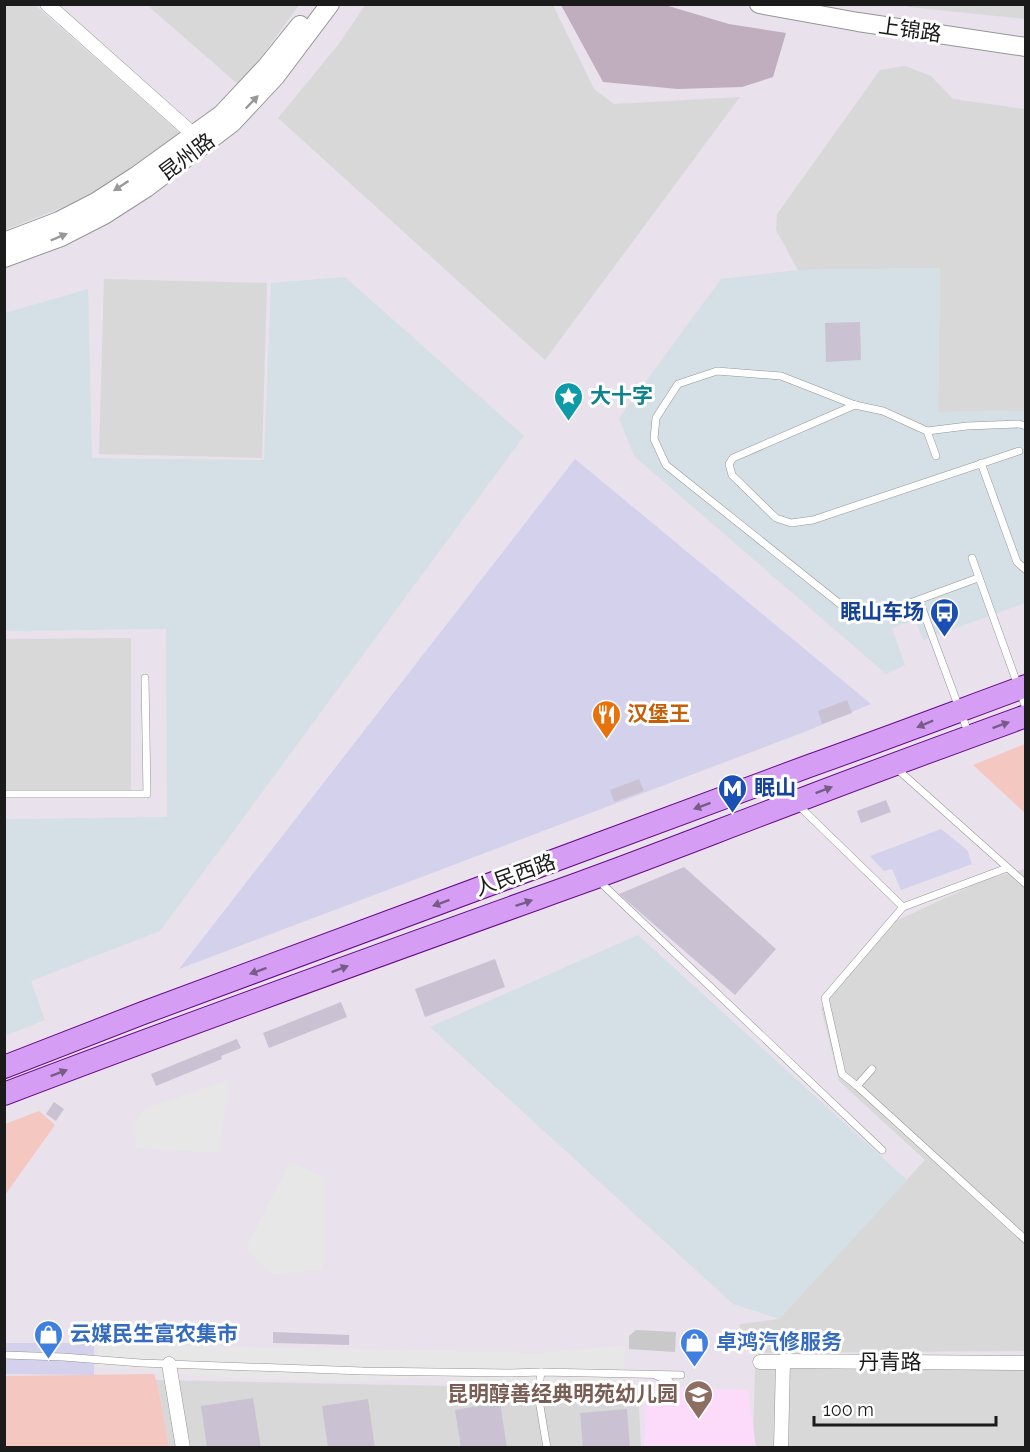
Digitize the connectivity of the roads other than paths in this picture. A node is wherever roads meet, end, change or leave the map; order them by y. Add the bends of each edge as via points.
1 (46, 4) edge
2 (316, 4) edge
3 (330, 4) edge
4 (759, 4) edge
5 (828, 10) edge
6 (1026, 47) edge
7 (194, 135) junction
8 (4, 242) edge
9 (4, 258) edge
10 (855, 405) junction
11 (1026, 426) edge
12 (927, 431) junction
13 (1018, 451) dead end
14 (936, 456) dead end
15 (981, 463) junction
16 (972, 558) dead end
17 (1026, 570) edge
18 (978, 578) junction
19 (919, 600) junction
20 (146, 678) dead end
21 (1023, 694) edge
22 (959, 710) junction
23 (1026, 716) edge
24 (969, 736) junction
25 (891, 765) junction
26 (4, 794) edge
27 (794, 802) junction
28 (1007, 868) junction
29 (595, 877) junction
30 (1026, 884) edge
31 (903, 907) junction
32 (4, 1067) edge
33 (872, 1069) dead end
34 (857, 1086) junction
35 (4, 1094) edge
36 (882, 1150) dead end
37 (1026, 1240) edge
38 (4, 1355) edge
39 (783, 1360) junction
40 (760, 1362) dead end
41 (1026, 1363) edge
42 (169, 1364) junction
43 (541, 1372) junction
44 (652, 1374) junction
45 (681, 1375) dead end
46 (674, 1388) dead end
47 (183, 1448) edge
48 (547, 1448) edge
49 (782, 1448) edge

1 - 7 street
2 - 7 street, 昆州路 via 230,106
9 -> 3 street, 昆州路 via 61,237 104,215 232,123 275,78
4 - 5 street, 上锦路
5 - 6 street, 上锦路
7 -> 8 street, 昆州路 via 96,202
10 - 12 lane via 883,411
10 - 15 lane via 733,458 729,464 732,475 776,518 791,523
10 - 19 lane via 781,376 717,371 678,384 656,418 654,439 666,465 855,616 866,619
11 - 12 lane
12 - 14 lane
13 - 15 lane
15 - 17 lane via 1017,562
16 - 18 lane
18 - 19 lane
18 - 21 lane
19 - 22 lane
20 - 26 lane via 147,794
21 - 22 main road, 人民西路
22 - 24 lane
22 -> 32 main road, 人民西路
24 -> 23 main road, 人民西路
24 - 25 main road, 人民西路
27 -> 25 main road, 人民西路
25 - 28 lane
27 - 29 main road, 人民西路
27 - 31 lane
28 - 30 lane
28 - 31 lane
35 -> 29 main road, 人民西路
29 - 36 lane
31 - 34 lane via 825,998 842,1074
33 - 34 lane
34 - 37 lane
38 - 42 lane
39 - 40 street, 丹青路 via 786,1362
39 - 41 street, 丹青路
39 - 49 street
42 - 43 lane
42 - 47 street
43 - 44 lane
43 - 48 lane via 538,1394
44 - 45 lane
44 - 46 lane via 669,1381

